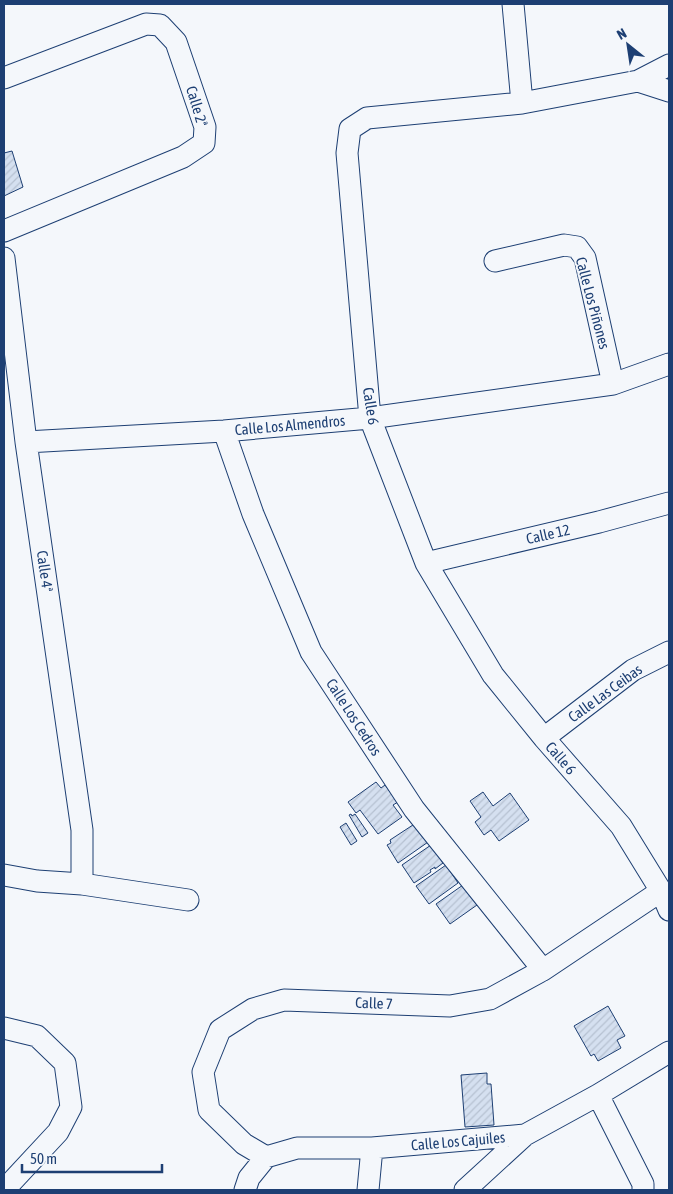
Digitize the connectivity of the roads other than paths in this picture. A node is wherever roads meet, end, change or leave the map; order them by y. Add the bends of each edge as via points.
1 (513, 4) edge
2 (669, 65) edge
3 (4, 78) edge
4 (638, 81) junction
5 (669, 91) edge
6 (522, 103) junction
7 (4, 231) edge
8 (4, 258) edge
9 (495, 261) dead end
10 (669, 364) edge
11 (613, 384) junction
12 (370, 418) junction
13 (224, 431) junction
14 (26, 442) junction
15 (669, 503) edge
16 (426, 563) junction
17 (669, 652) edge
18 (544, 738) junction
19 (4, 875) edge
20 (82, 884) junction
21 (188, 900) dead end
22 (665, 900) edge
23 (543, 970) junction
24 (4, 1028) edge
25 (669, 1052) edge
26 (598, 1095) junction
27 (525, 1135) junction
28 (372, 1148) junction
29 (266, 1157) junction
30 (4, 1190) edge
31 (245, 1190) edge
32 (368, 1190) edge
33 (465, 1190) edge
34 (643, 1190) edge

1 - 6 street
2 - 4 street
3 - 7 street, Calle 2ª via 146,24 160,25 176,42 205,127 204,143 183,157
4 - 5 street
4 - 6 street, Calle 6
6 - 12 street, Calle 6 via 367,118 350,129 347,153
8 - 14 street, Calle 4ª
9 - 11 street, Calle Los Piñones via 564,245 577,247 585,258
10 - 11 street, Calle Los Almendros
11 - 12 street, Calle Los Almendros
12 - 13 street, Calle Los Almendros
12 - 16 street, Calle 6
13 - 14 street, Calle Los Almendros
13 - 23 street, Calle Los Cedros via 252,514 311,652 414,809
14 - 20 street, Calle 4ª via 82,830
15 - 16 street, Calle 12
16 - 18 street, Calle 6 via 493,675
17 - 18 street, Calle Las Ceibas via 633,670
18 - 22 street, Calle 6 via 621,826
19 - 20 street
20 - 21 street
22 - 23 street, Calle 7
23 - 29 street, Calle 7 via 490,999 450,1006 284,1000 252,1009 220,1030 203,1072 209,1110 244,1144
24 - 30 street via 38,1036 65,1063 71,1107 58,1132
25 - 26 street, Calle Los Cajuiles
26 - 27 street, Calle Los Cajuiles
26 - 34 street via 643,1184
27 - 28 street, Calle Los Cajuiles
27 - 33 street
28 - 29 street, Calle Los Cajuiles via 297,1148
28 - 32 street
29 - 31 street via 249,1178

